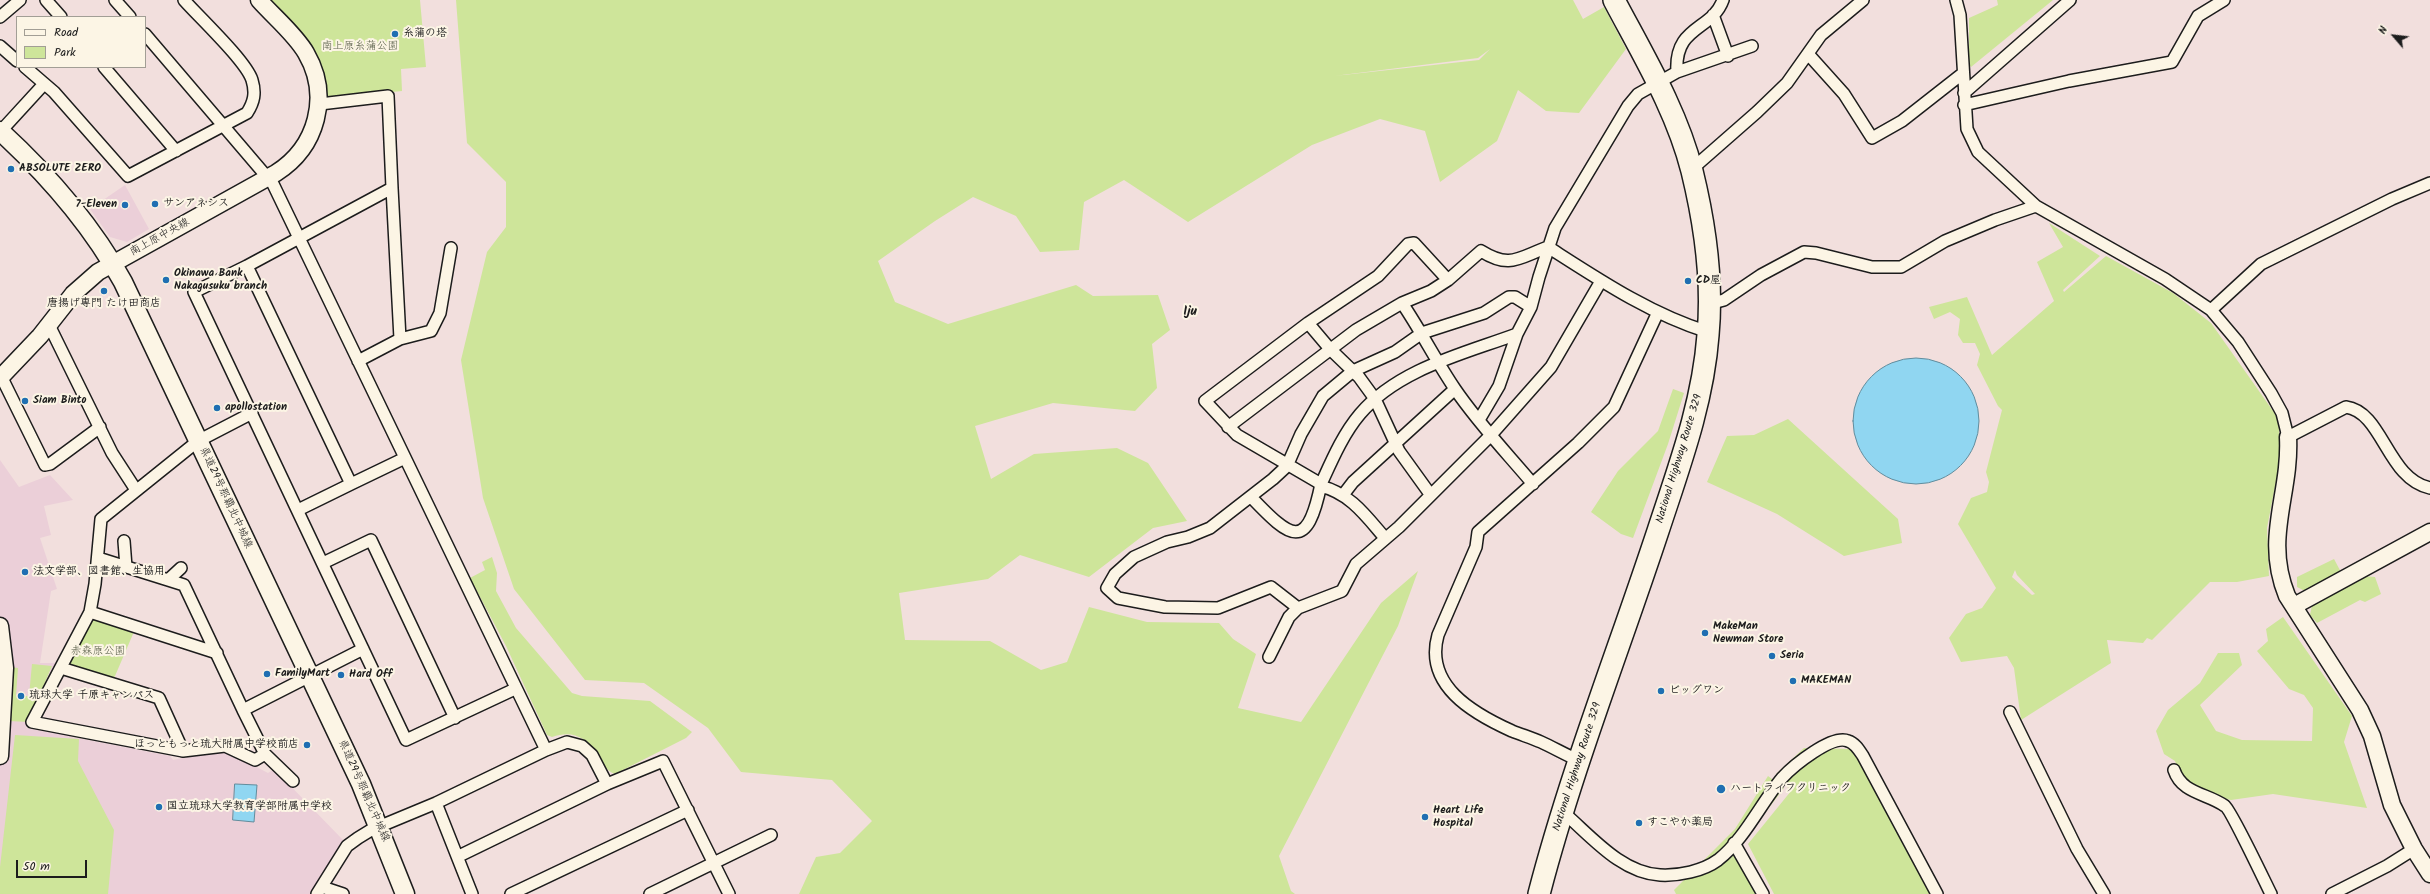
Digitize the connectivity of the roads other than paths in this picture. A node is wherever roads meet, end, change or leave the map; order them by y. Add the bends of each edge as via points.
1 (20, 0) edge
2 (46, 0) edge
3 (115, 0) edge
4 (184, 0) edge
5 (259, 0) edge
6 (1614, 0) edge
7 (1723, 0) edge
8 (1863, 0) edge
9 (1956, 0) edge
10 (2070, 0) edge
11 (2224, 0) edge
12 (1713, 15) junction
13 (60, 16) edge
14 (129, 16) edge
15 (0, 17) edge
16 (146, 35) edge
17 (0, 46) edge
18 (1752, 46) dead end
19 (1808, 55) junction
20 (1728, 56) junction
21 (16, 59) edge
22 (25, 68) edge
23 (105, 68) edge
24 (1677, 72) junction
25 (1962, 74) junction
26 (1657, 82) junction
27 (44, 84) junction
28 (1964, 93) junction
29 (320, 104) junction
30 (1964, 105) junction
31 (224, 124) junction
32 (0, 132) edge
33 (176, 151) junction
34 (1692, 169) junction
35 (269, 177) junction
36 (2430, 183) edge
37 (392, 188) junction
38 (2036, 206) junction
39 (300, 237) junction
40 (1548, 247) junction
41 (451, 248) dead end
42 (113, 264) junction
43 (247, 266) junction
44 (1448, 280) junction
45 (1601, 281) junction
46 (1402, 303) junction
47 (1709, 304) junction
48 (1531, 307) junction
49 (2210, 310) junction
50 (1658, 312) junction
51 (1308, 323) junction
52 (49, 326) junction
53 (1708, 332) junction
54 (1422, 333) junction
55 (1516, 334) junction
56 (400, 339) junction
57 (1330, 349) junction
58 (358, 361) junction
59 (1440, 363) junction
60 (1353, 371) junction
61 (0, 376) edge
62 (1455, 389) junction
63 (1374, 399) junction
64 (252, 414) junction
65 (1479, 420) junction
66 (100, 427) junction
67 (1228, 427) junction
68 (1490, 436) junction
69 (2288, 437) junction
70 (198, 441) junction
71 (1395, 444) junction
72 (405, 458) junction
73 (1287, 466) junction
74 (351, 484) junction
75 (1533, 484) junction
76 (1321, 485) junction
77 (2430, 488) edge
78 (136, 490) junction
79 (1343, 494) junction
80 (1430, 494) junction
81 (1251, 497) junction
82 (298, 510) junction
83 (2430, 532) edge
84 (1385, 538) junction
85 (124, 541) dead end
86 (98, 558) junction
87 (324, 563) junction
88 (126, 567) junction
89 (181, 568) dead end
90 (168, 580) junction
91 (2294, 606) junction
92 (1298, 608) junction
93 (90, 612) junction
94 (0, 626) edge
95 (364, 649) junction
96 (217, 652) junction
97 (1268, 657) dead end
98 (61, 668) junction
99 (310, 675) junction
100 (515, 689) junction
101 (243, 710) junction
102 (2010, 712) dead end
103 (456, 718) junction
104 (546, 750) junction
105 (184, 751) junction
106 (266, 754) junction
107 (0, 756) edge
108 (1580, 761) junction
109 (2174, 770) dead end
110 (294, 781) dead end
111 (608, 784) junction
112 (436, 803) junction
113 (688, 810) junction
114 (1563, 812) junction
115 (380, 828) junction
116 (771, 835) dead end
117 (1734, 842) junction
118 (2414, 849) junction
119 (459, 856) junction
120 (715, 863) junction
121 (2430, 874) edge
122 (319, 890) edge
123 (343, 894) edge
124 (404, 894) edge
125 (472, 894) edge
126 (511, 894) edge
127 (650, 894) edge
128 (729, 894) edge
129 (1538, 894) edge
130 (1763, 894) edge
131 (1937, 894) edge
132 (2104, 894) edge
133 (2271, 894) edge
134 (2332, 894) edge

1 - 15 street
2 - 13 street
3 - 14 street
4 - 31 street via 248,70 252,80 255,96 252,106 247,112
5 - 29 street, 南上原中央線 via 306,52 314,73
6 - 26 highway, National Highway Route 329
7 - 12 street
8 - 19 street via 1821,35
9 - 25 street via 1960,15
10 - 28 street
11 - 30 street via 2198,16 2172,62 2069,81
12 - 20 street
12 - 24 street via 1684,40 1676,62
16 - 31 street
17 - 21 street
18 - 20 street
19 - 25 street via 1844,94 1872,138 1902,121
19 - 34 street via 1787,83
20 - 24 street
22 - 27 street
23 - 33 street
24 - 26 street
25 - 28 street
26 - 34 highway, National Highway Route 329 via 1676,123
26 - 40 street via 1638,94 1628,106 1555,228
27 - 32 street
27 - 33 street via 128,176
28 - 30 street
29 - 35 street, 南上原中央線 via 306,143 284,168
29 - 37 street via 388,96
30 - 38 street via 1967,129 1978,152
31 - 33 street
31 - 35 street
32 - 42 main road, 県道29号那覇北中城線 via 68,200
34 - 47 highway, National Highway Route 329 via 1705,245
35 - 39 street
35 - 42 street, 南上原中央線
36 - 49 street via 2261,264
37 - 39 street
37 - 56 street
38 - 47 street via 1945,241 1901,267 1872,267 1804,252 1761,275 1724,300
38 - 49 street via 2166,278
39 - 43 street
39 - 58 street
40 - 44 street via 1505,262 1481,251
40 - 45 street
40 - 48 street
41 - 56 street via 440,313 431,331
42 - 52 street, 南上原中央線 via 78,288
42 - 70 main road, 県道29号那覇北中城線
43 - 64 street via 194,292
43 - 74 street
44 - 46 street via 1431,291
44 - 51 street via 1414,242 1408,244 1378,276
45 - 50 street
45 - 68 street via 1551,367
46 - 54 street
46 - 57 street via 1356,330
47 - 53 highway, National Highway Route 329
48 - 54 street via 1515,297 1509,297 1484,313
48 - 55 street
49 - 69 street via 2238,342 2271,393 2282,413
50 - 53 street
50 - 75 street via 1614,407
51 - 57 street
51 - 67 street via 1205,401
52 - 61 street, 南上原中央線
52 - 66 street
53 - 108 highway, National Highway Route 329 via 1698,406
54 - 59 street
54 - 60 street via 1395,352
55 - 59 street
55 - 65 street via 1499,386
56 - 58 street
57 - 60 street
57 - 67 street
58 - 72 street
59 - 62 street
59 - 63 street via 1393,385
60 - 63 street
60 - 73 street via 1323,396 1301,434
61 - 66 street via 45,465 50,464
62 - 65 street
62 - 71 street
63 - 71 street
63 - 76 street via 1350,429
64 - 70 street
64 - 82 street
65 - 68 street
66 - 78 street via 112,453
67 - 73 street
68 - 75 street
68 - 80 street
69 - 77 street via 2346,406 2353,408 2377,431 2404,473 2422,486
69 - 91 street via 2290,459 2277,525 2276,551 2282,583
70 - 78 street
70 - 99 main road, 県道29号那覇北中城線
71 - 79 street
71 - 80 street
72 - 74 street
72 - 100 street
73 - 76 street
73 - 81 street
74 - 82 street
75 - 108 street via 1478,532 1476,548 1438,635 1434,658 1438,672 1452,693 1476,712
76 - 79 street
76 - 81 street via 1308,523 1303,531 1298,532 1291,532 1279,525
78 - 86 street via 101,519
79 - 84 street
80 - 84 street
81 - 92 street via 1210,528 1161,544 1134,557 1115,574 1107,588 1118,598 1165,607 1218,608 1271,587
82 - 87 street
83 - 91 street
84 - 92 street via 1356,564 1342,591
85 - 88 street
86 - 88 street
86 - 93 street
87 - 95 street
87 - 103 street via 371,540
88 - 90 street
89 - 90 street
90 - 96 street via 184,585
91 - 118 street via 2360,710 2372,736 2392,805
92 - 97 street via 1289,617
93 - 96 street
93 - 98 street
94 - 107 street via 5,668
95 - 99 street
95 - 103 street via 406,740
96 - 101 street
98 - 105 street via 159,698
98 - 105 street via 32,722
99 - 101 street
99 - 115 main road, 県道29号那覇北中城線
100 - 103 street
100 - 104 street
101 - 106 street
102 - 132 street via 2077,849
104 - 111 street via 567,742 582,746 592,755
104 - 112 street
105 - 106 street via 225,746 255,760
106 - 110 street
108 - 114 highway, National Highway Route 329
109 - 133 street via 2177,779 2185,786 2227,806
111 - 113 street via 663,761
111 - 119 street
112 - 115 street
112 - 119 street
113 - 120 street
113 - 126 street
114 - 117 street via 1611,855 1633,868 1660,875 1692,872 1708,866 1719,859
114 - 129 highway, National Highway Route 329
115 - 122 street via 371,830 347,846
115 - 124 main road, 県道29号那覇北中城線
116 - 120 street
117 - 130 street
117 - 131 street via 1783,778 1819,749 1839,739 1848,740 1855,744 1862,756
118 - 121 street
118 - 134 street
119 - 125 street
120 - 127 street
120 - 128 street
122 - 123 street

